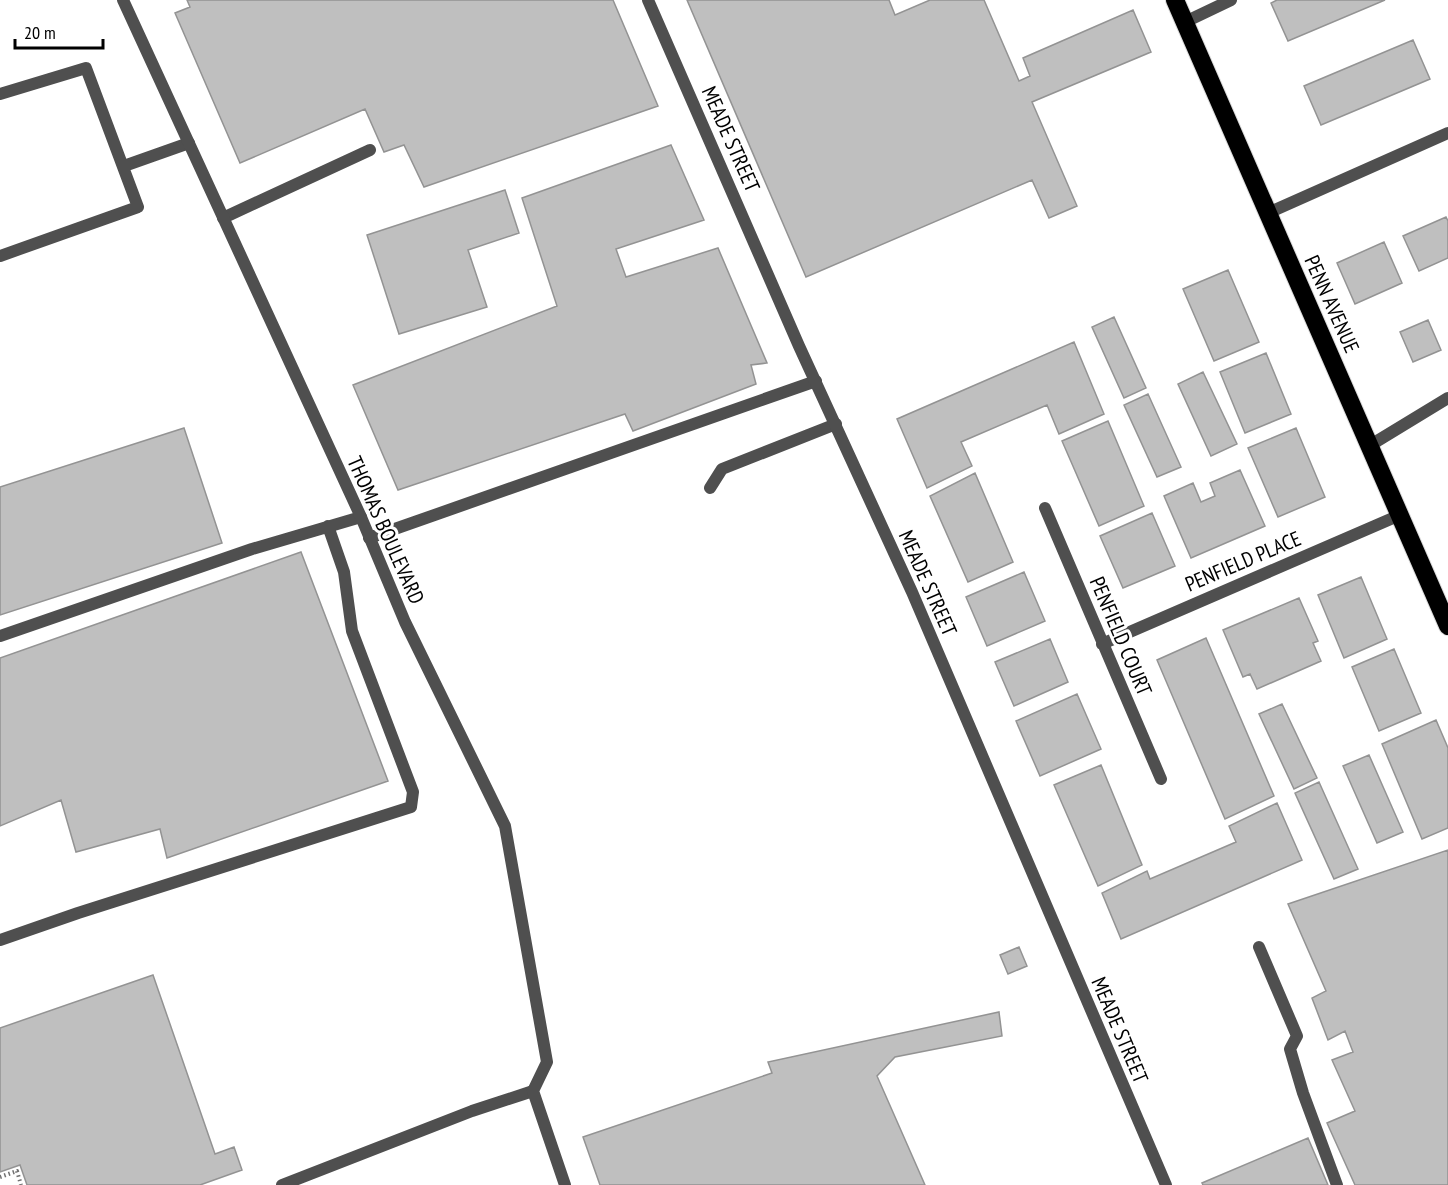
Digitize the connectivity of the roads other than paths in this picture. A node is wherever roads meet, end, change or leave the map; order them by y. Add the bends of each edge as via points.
1 (123, 0) edge
2 (648, 0) edge
3 (1175, 0) edge
4 (1231, 0) edge
5 (1185, 22) junction
6 (0, 94) edge
7 (1448, 133) edge
8 (189, 143) junction
9 (370, 150) dead end
10 (124, 166) junction
11 (1268, 213) junction
12 (223, 218) junction
13 (0, 256) edge
14 (816, 381) junction
15 (1448, 398) edge
16 (836, 424) junction
17 (1370, 446) junction
18 (710, 488) dead end
19 (1045, 508) dead end
20 (1400, 515) junction
21 (361, 517) junction
22 (328, 526) junction
23 (369, 538) junction
24 (1448, 626) edge
25 (0, 636) edge
26 (1102, 644) junction
27 (1161, 779) dead end
28 (0, 940) edge
29 (1259, 947) dead end
30 (533, 1091) junction
31 (282, 1185) edge
32 (565, 1185) edge
33 (1166, 1185) edge
34 (1337, 1185) edge

1 - 8 street, THOMAS BOULEVARD
2 - 14 street, MEADE STREET
3 - 5 highway, PENN AVENUE
4 - 5 street
5 - 11 highway, PENN AVENUE
6 - 10 street via 86,68
7 - 11 street
8 - 10 street
8 - 12 street, THOMAS BOULEVARD
9 - 12 street
10 - 13 street via 138,207
11 - 17 highway, PENN AVENUE
12 - 21 street, THOMAS BOULEVARD
14 - 16 street, MEADE STREET
14 - 23 street
15 - 17 street
16 - 18 street via 722,469
16 - 33 street, MEADE STREET via 912,591
17 - 20 highway, PENN AVENUE
19 - 26 street, PENFIELD COURT
20 - 24 highway, PENN AVENUE
20 - 26 street, PENFIELD PLACE
21 - 22 street
21 - 23 street, THOMAS BOULEVARD
22 - 25 street
22 - 28 street via 344,572 352,631 413,792 411,807
23 - 30 street, THOMAS BOULEVARD via 405,622 505,826 547,1062
26 - 27 street, PENFIELD COURT
29 - 34 street via 1297,1036 1290,1049
30 - 31 street
30 - 32 street

